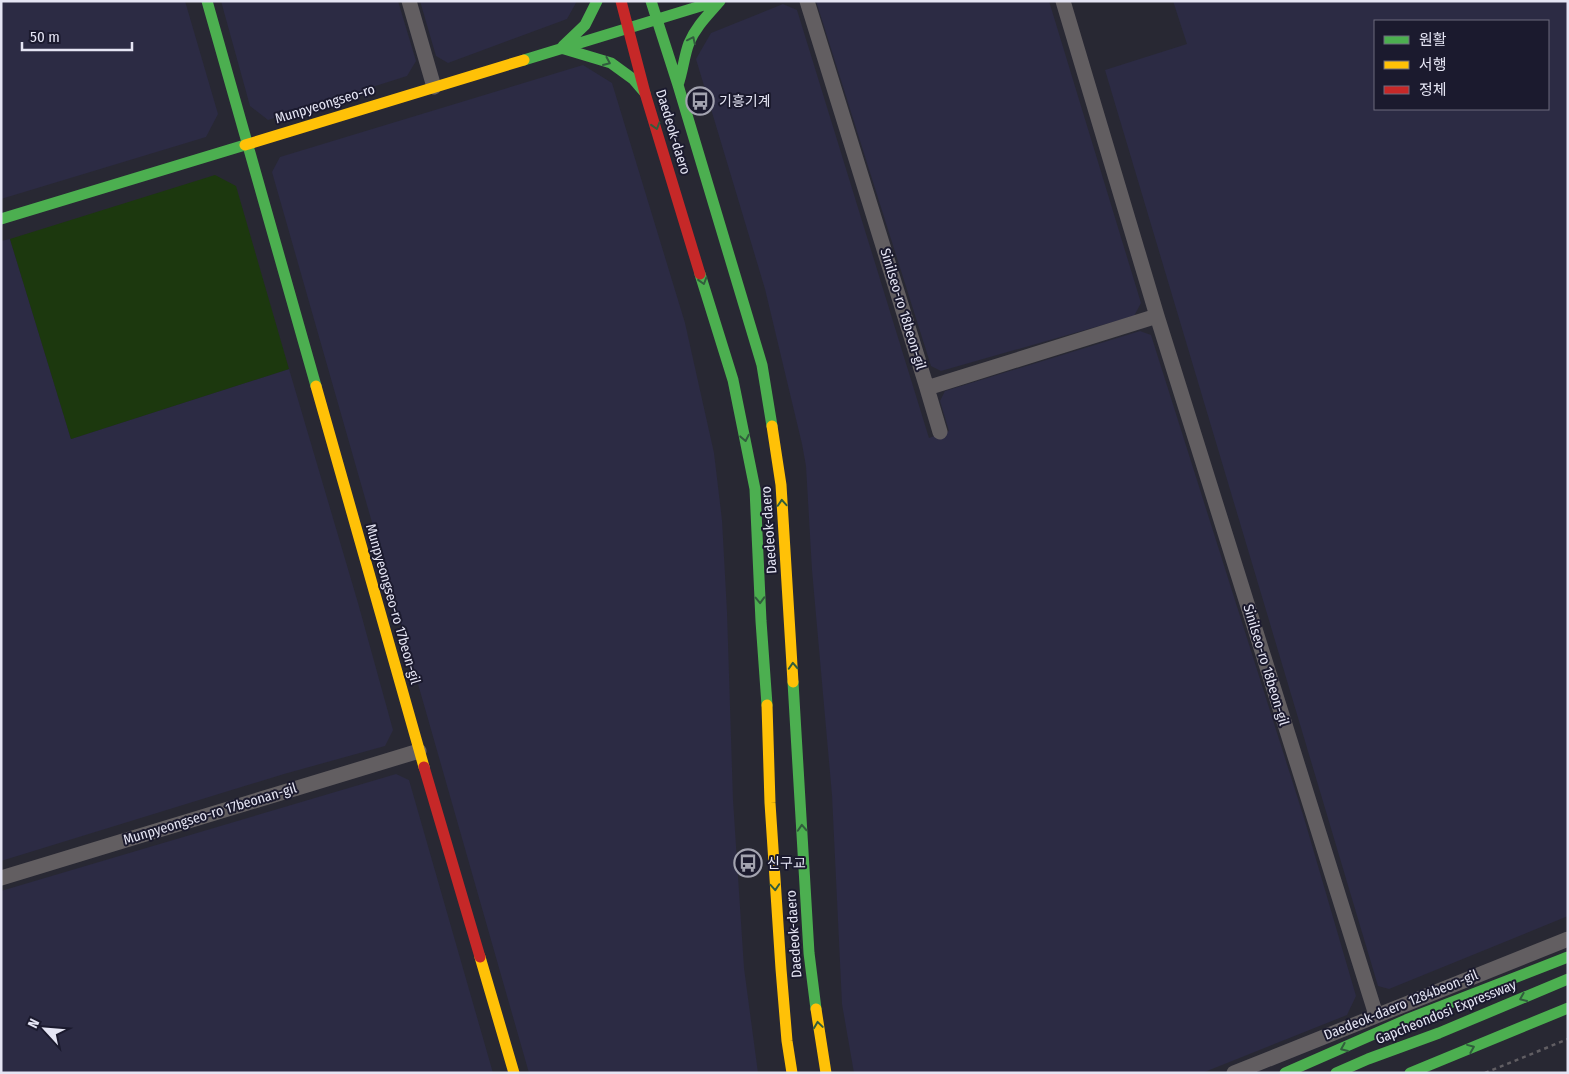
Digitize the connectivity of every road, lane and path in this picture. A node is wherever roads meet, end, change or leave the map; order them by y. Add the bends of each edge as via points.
1 (207, 1) edge
2 (409, 1) edge
3 (596, 1) edge
4 (621, 1) edge
5 (651, 1) edge
6 (718, 1) edge
7 (807, 1) edge
8 (1063, 1) edge
9 (658, 20) junction
10 (628, 28) junction
11 (561, 48) junction
12 (678, 85) junction
13 (434, 86) junction
14 (646, 93) junction
15 (248, 143) junction
16 (1, 219) edge
17 (1157, 316) junction
18 (928, 388) junction
19 (940, 432) dead end
20 (419, 751) junction
21 (1, 878) edge
22 (1568, 938) edge
23 (1568, 957) edge
24 (1568, 979) edge
25 (1568, 1008) edge
26 (1376, 1015) junction
27 (1568, 1039) edge
28 (1439, 1061) junction
29 (514, 1073) edge
30 (792, 1073) edge
31 (826, 1073) edge
32 (1234, 1073) edge
33 (1284, 1073) edge
34 (1336, 1073) edge
35 (1410, 1073) edge
36 (1427, 1073) edge
37 (1485, 1073) edge

1 - 15 main road, Munpyeongseo-ro 17beon-gil
2 - 13 street
3 - 11 main road via 585,25
4 - 10 main road, Daedeok-daero
5 - 9 main road, Daedeok-daero
6 - 9 main road, Munpyeongseo-ro
12 -> 6 main road via 690,41
7 - 18 street, Sinilseo-ro 18beon-gil
8 - 17 street, Sinilseo-ro 18beon-gil
9 - 10 main road, Munpyeongseo-ro
9 - 12 main road, Daedeok-daero
10 - 11 main road, Munpyeongseo-ro
10 - 14 main road, Daedeok-daero
11 - 13 main road, Munpyeongseo-ro
11 -> 14 main road via 611,63
31 -> 12 main road, Daedeok-daero via 810,953 781,484 762,365
13 - 15 main road, Munpyeongseo-ro
14 -> 30 main road, Daedeok-daero via 733,380 755,490 780,969
15 - 16 main road, Munpyeongseo-ro
15 - 20 main road, Munpyeongseo-ro 17beon-gil
17 - 18 street, Sinilseo-ro 18beon-gil
17 - 26 street, Sinilseo-ro 18beon-gil
18 - 19 street
20 - 21 street, Munpyeongseo-ro 17beonan-gil
20 - 29 main road, Munpyeongseo-ro 17beon-gil
22 - 26 street, Daedeok-daero 1284beon-gil
23 -> 33 main road via 1406,1020
24 -> 34 main road, Gapcheondosi Expressway
28 -> 25 main road
26 - 32 street, Daedeok-daero 1284beon-gil
27 - 37 path
28 - 35 main road
28 - 36 main road

